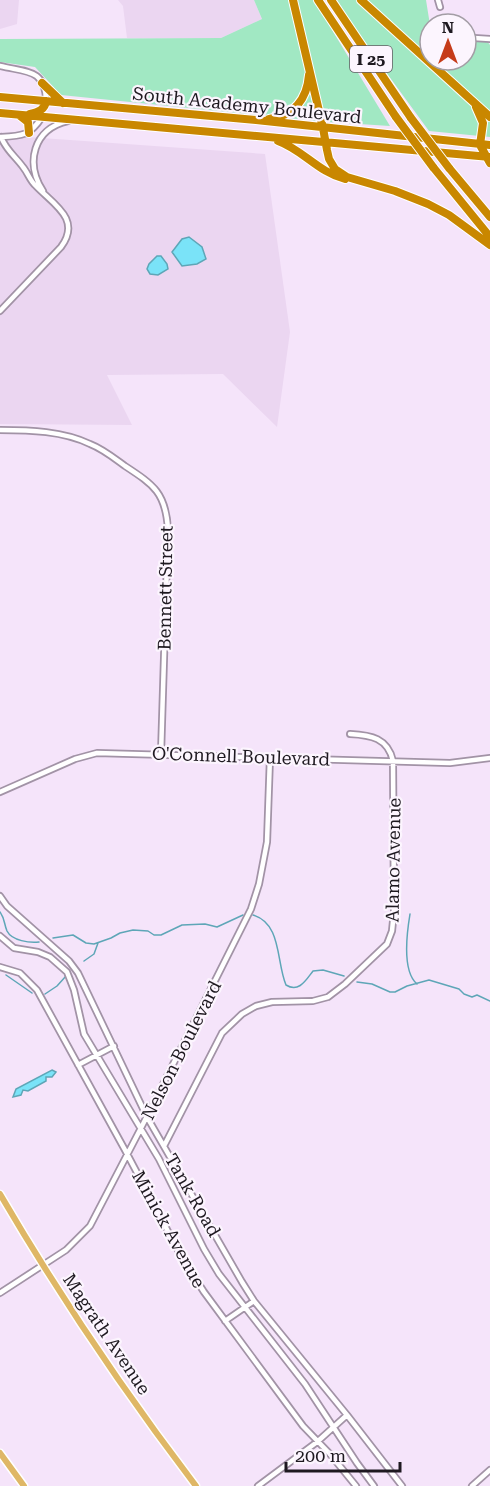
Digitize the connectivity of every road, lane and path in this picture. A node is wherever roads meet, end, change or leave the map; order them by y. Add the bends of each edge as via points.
1 (293, 0) edge
2 (318, 0) edge
3 (331, 0) edge
4 (361, 0) edge
5 (438, 0) edge
6 (440, 7) dead end
7 (0, 66) edge
8 (310, 68) junction
9 (42, 83) junction
10 (0, 97) edge
11 (46, 101) junction
12 (63, 103) junction
13 (474, 103) junction
14 (0, 113) edge
15 (21, 115) junction
16 (42, 117) junction
17 (490, 117) edge
18 (76, 120) junction
19 (256, 120) junction
20 (323, 128) junction
21 (29, 133) junction
22 (0, 137) edge
23 (268, 138) junction
24 (326, 142) junction
25 (480, 145) junction
26 (490, 145) edge
27 (461, 154) junction
28 (489, 159) edge
29 (359, 182) junction
30 (46, 196) junction
31 (490, 218) edge
32 (490, 237) edge
33 (490, 245) edge
34 (0, 310) edge
35 (0, 430) edge
36 (350, 734) dead end
37 (161, 754) junction
38 (270, 757) junction
39 (490, 758) edge
40 (393, 761) junction
41 (0, 792) edge
42 (0, 897) edge
43 (0, 936) edge
44 (0, 967) edge
45 (114, 1046) junction
46 (96, 1055) junction
47 (78, 1065) junction
48 (147, 1117) junction
49 (141, 1128) junction
50 (164, 1146) junction
51 (128, 1155) junction
52 (0, 1194) edge
53 (43, 1266) junction
54 (0, 1293) edge
55 (254, 1301) junction
56 (246, 1307) junction
57 (225, 1320) junction
58 (348, 1415) junction
59 (334, 1427) junction
60 (316, 1442) junction
61 (0, 1453) edge
62 (490, 1470) edge
63 (24, 1486) edge
64 (196, 1486) edge
65 (258, 1486) edge
66 (356, 1486) edge
67 (374, 1486) edge
68 (402, 1486) edge
69 (472, 1486) edge

1 - 8 highway
2 - 32 highway, I 25, bridge via 396,117
3 - 31 highway, I 25, bridge via 411,118
4 - 13 highway
5 - 6 street
7 - 9 street via 26,70 38,75
8 - 19 highway via 308,88 296,108 279,117
8 - 20 highway
9 - 11 street
9 - 12 highway
10 - 11 highway, South Academy Boulevard
11 - 12 highway, South Academy Boulevard
11 - 15 highway via 40,111
12 - 16 highway
12 - 19 highway, South Academy Boulevard
13 - 17 highway
13 - 25 highway via 483,123
14 - 15 highway, South Academy Boulevard
15 - 16 highway, South Academy Boulevard
15 - 21 highway via 28,122
16 - 18 highway, South Academy Boulevard
16 - 21 street
18 - 23 highway, South Academy Boulevard
18 - 30 street via 47,130 36,145 33,166
19 - 20 highway, South Academy Boulevard
20 - 24 highway
20 - 25 highway, South Academy Boulevard
21 - 22 street
22 - 30 street
23 - 24 highway, South Academy Boulevard
23 - 29 highway via 294,148 330,175
24 - 27 highway, South Academy Boulevard
24 - 29 highway via 335,169
25 - 26 highway, South Academy Boulevard
25 - 27 highway
25 - 28 highway
27 - 28 highway, South Academy Boulevard
29 - 33 highway via 428,204
30 - 34 street via 65,217 67,237
35 - 37 street, Bennett Street via 42,432 85,441 149,482 161,496 168,537
36 - 40 street via 379,739
37 - 38 street, O'Connell Boulevard
37 - 41 street, O'Connell Boulevard via 90,754
38 - 40 street, O'Connell Boulevard
38 - 48 street, Nelson Boulevard via 267,842 254,901
39 - 40 street, O'Connell Boulevard via 457,763
40 - 50 street, Alamo Avenue via 394,912 387,944 328,996 313,1001 263,1004 234,1020 222,1033
42 - 45 street, Tank Road via 74,967
43 - 46 street via 14,948 50,957 67,972 84,1034
44 - 47 street, Minick Avenue via 20,973 33,985
45 - 46 street
45 - 48 street, Tank Road
46 - 47 street
46 - 49 street
47 - 51 street, Minick Avenue
48 - 49 street, Nelson Boulevard
48 - 50 street, Tank Road
49 - 51 street, Nelson Boulevard
49 - 56 street via 204,1249
50 - 55 street, Tank Road
51 - 53 street, Nelson Boulevard via 90,1226 72,1246
51 - 57 street, Minick Avenue via 181,1256
52 - 53 main road, Magrath Avenue
53 - 54 street, Nelson Boulevard
53 - 64 main road, Magrath Avenue
55 - 56 street
55 - 58 street, Tank Road
56 - 57 street
56 - 59 street
57 - 60 street, Minick Avenue
58 - 59 street
58 - 68 street, Tank Road
59 - 60 street
59 - 67 street
60 - 65 street
60 - 66 street, Minick Avenue
61 - 63 main road
62 - 69 street

